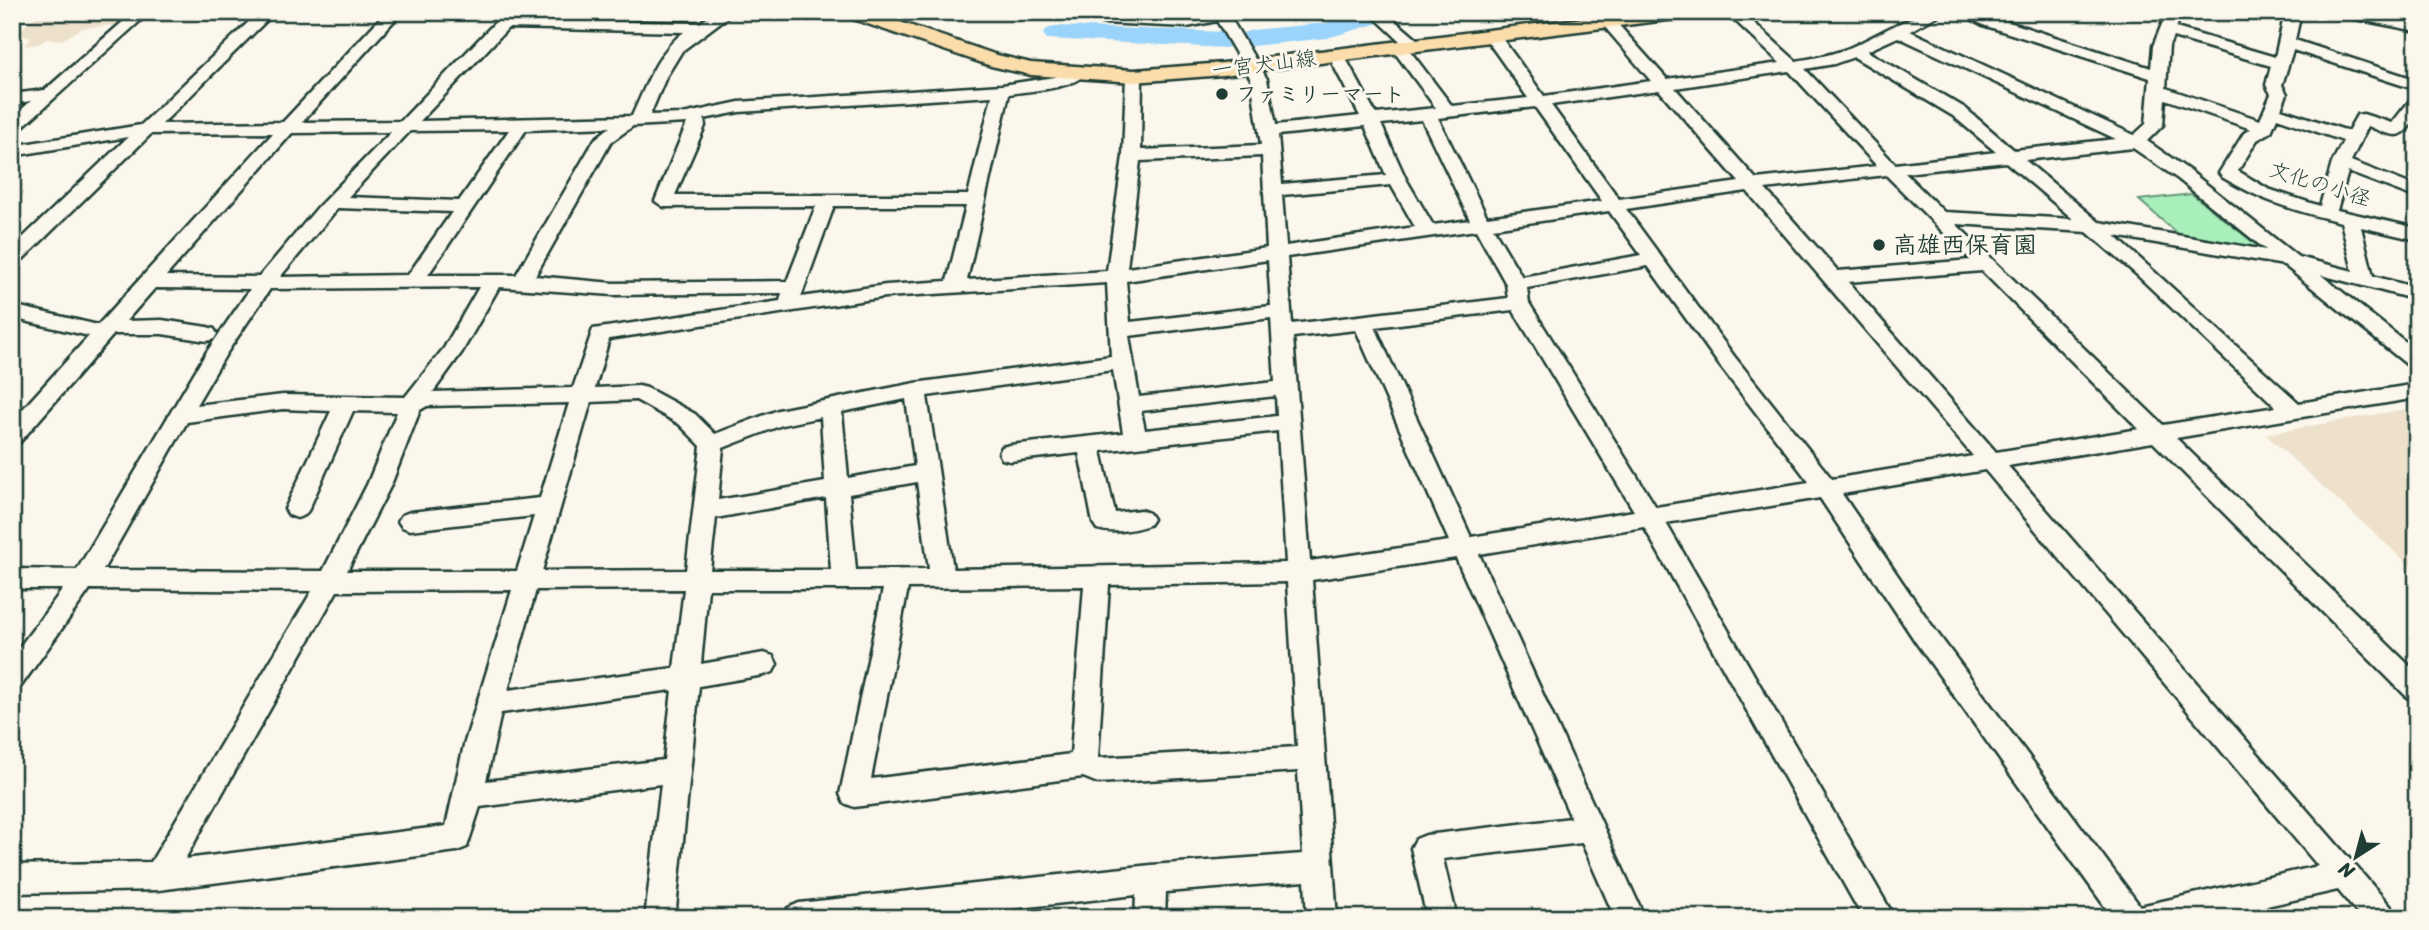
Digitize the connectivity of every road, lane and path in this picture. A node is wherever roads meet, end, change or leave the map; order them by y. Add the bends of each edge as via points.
1 (144, 12) edge
2 (268, 12) edge
3 (395, 12) edge
4 (401, 12) edge
5 (727, 12) edge
6 (851, 12) edge
7 (1098, 12) edge
8 (1376, 12) edge
9 (1683, 12) edge
10 (1733, 12) edge
11 (1937, 12) edge
12 (1965, 12) edge
13 (2175, 12) edge
14 (2293, 12) edge
15 (2345, 12) edge
16 (1220, 14) edge
17 (1141, 16) edge
18 (1603, 17) edge
19 (510, 18) edge
20 (2417, 26) edge
21 (705, 28) junction
22 (2167, 30) junction
23 (1898, 31) junction
24 (1492, 36) junction
25 (2288, 43) junction
26 (1405, 45) junction
27 (1855, 51) junction
28 (1336, 55) junction
29 (2279, 64) junction
30 (1252, 65) junction
31 (1791, 66) junction
32 (1079, 73) junction
33 (1134, 76) junction
34 (2160, 83) junction
35 (1663, 84) junction
36 (2417, 85) edge
37 (1002, 90) junction
38 (49, 94) junction
39 (12, 99) edge
40 (1539, 102) junction
41 (2417, 103) edge
42 (2272, 111) junction
43 (1437, 112) junction
44 (695, 117) junction
45 (635, 120) junction
46 (1371, 121) junction
47 (406, 124) junction
48 (521, 125) junction
49 (12, 127) edge
50 (288, 127) junction
51 (2265, 128) junction
52 (148, 129) junction
53 (2353, 138) junction
54 (1269, 141) junction
55 (2136, 142) junction
56 (12, 151) edge
57 (1132, 156) junction
58 (2009, 157) junction
59 (2341, 163) junction
60 (1890, 169) junction
61 (2228, 173) junction
62 (2184, 175) junction
63 (1397, 179) junction
64 (1752, 185) junction
65 (1272, 190) junction
66 (2417, 193) edge
67 (976, 200) junction
68 (827, 201) junction
69 (335, 202) junction
70 (1614, 204) junction
71 (465, 207) junction
72 (2327, 214) junction
73 (1938, 218) junction
74 (2350, 219) junction
75 (1482, 225) junction
76 (2088, 226) junction
77 (1428, 233) junction
78 (2417, 234) edge
79 (1277, 253) junction
80 (12, 259) edge
81 (1654, 259) junction
82 (2288, 260) junction
83 (1986, 264) junction
84 (1116, 276) junction
85 (1833, 277) junction
86 (2364, 278) junction
87 (414, 281) junction
88 (492, 281) junction
89 (149, 282) junction
90 (266, 282) junction
91 (522, 282) junction
92 (956, 286) junction
93 (1517, 294) junction
94 (2417, 294) edge
95 (791, 296) junction
96 (12, 311) edge
97 (1281, 321) junction
98 (1362, 321) junction
99 (1121, 330) junction
100 (105, 331) junction
101 (207, 334) dead end
102 (1122, 362) junction
103 (2417, 362) edge
104 (1286, 388) junction
105 (915, 390) junction
106 (2417, 391) edge
107 (581, 396) junction
108 (345, 404) junction
109 (411, 405) junction
110 (1131, 405) junction
111 (831, 408) junction
112 (2294, 411) junction
113 (180, 415) junction
114 (1289, 422) junction
115 (2159, 433) junction
116 (12, 436) edge
117 (1135, 439) junction
118 (712, 444) junction
119 (1088, 444) junction
120 (1010, 453) dead end
121 (1991, 461) junction
122 (928, 472) junction
123 (837, 488) junction
124 (1826, 488) junction
125 (548, 506) junction
126 (297, 509) dead end
127 (705, 511) junction
128 (1650, 517) junction
129 (1142, 519) dead end
130 (410, 521) dead end
131 (1464, 545) junction
132 (1298, 571) junction
133 (942, 577) junction
134 (1097, 577) junction
135 (844, 578) junction
136 (12, 579) edge
137 (85, 579) junction
138 (698, 579) junction
139 (897, 579) junction
140 (525, 580) junction
141 (330, 581) junction
142 (764, 664) dead end
143 (686, 677) junction
144 (12, 678) edge
145 (2417, 690) edge
146 (492, 703) junction
147 (1310, 758) junction
148 (1084, 765) junction
149 (678, 770) junction
150 (469, 796) junction
151 (1590, 829) junction
152 (1319, 866) junction
153 (2343, 875) junction
154 (159, 876) junction
155 (12, 879) edge
156 (1151, 879) junction
157 (660, 918) edge
158 (799, 918) edge
159 (1150, 918) edge
160 (1322, 918) edge
161 (1442, 918) edge
162 (1630, 918) edge
163 (1880, 918) edge
164 (2131, 918) edge
165 (2147, 918) edge
166 (2381, 918) edge

1 - 38 street
2 - 52 street
3 - 4 street
3 - 50 street
5 - 21 street
6 - 32 main road, 一宮犬山線 via 991,60
7 - 17 street via 1102,18
8 - 26 street
9 - 18 main road, 一宮犬山線
10 - 31 street
11 - 23 street
12 - 34 street
13 - 22 street
14 - 25 street, 文化の小径
15 - 20 street
16 - 17 street via 1187,22
16 - 30 street
18 - 24 main road, 一宮犬山線
18 - 35 street
19 - 21 street
19 - 47 street
21 - 45 street via 685,39 663,64
22 - 29 street
22 - 34 street via 2161,46
23 - 27 street
23 - 55 street
24 - 26 main road, 一宮犬山線
24 - 40 street
25 - 29 street, 文化の小径
25 - 36 street
26 - 28 main road, 一宮犬山線
26 - 43 street
27 - 31 street via 1828,61
27 - 58 street via 1959,112
28 - 30 main road, 一宮犬山線
28 - 46 street
29 - 42 street, 文化の小径 via 2274,85 2279,94
30 - 33 main road, 一宮犬山線
30 - 54 street via 1259,79
31 - 35 street
31 - 60 street
32 - 33 main road, 一宮犬山線
32 - 37 street
33 - 57 street
34 - 51 street
34 - 55 street via 2154,125
35 - 40 street
35 - 64 street
37 - 44 street via 739,107
37 - 67 street
38 - 39 street
38 - 49 street
40 - 43 street
40 - 70 street
41 - 53 street via 2395,130 2362,119
42 - 51 street, 文化の小径
42 - 53 street
43 - 46 street
43 - 75 street
44 - 45 street
44 - 68 street via 696,126 664,201
45 - 48 street
45 - 91 street via 604,139
46 - 54 street
46 - 63 street
47 - 48 street
47 - 50 street
47 - 69 street
48 - 71 street
50 - 52 street
50 - 89 street
51 - 61 street, 文化の小径 via 2250,137
52 - 56 street
52 - 80 street
53 - 59 street
54 - 57 street
54 - 65 street
55 - 58 street
55 - 62 street
57 - 84 street
58 - 60 street
58 - 76 street
59 - 66 street
59 - 72 street
60 - 64 street
60 - 73 street
61 - 62 street
61 - 72 street, 文化の小径 via 2262,193
62 - 82 street
63 - 65 street
63 - 77 street
64 - 70 street
64 - 85 street
65 - 79 street
67 - 68 street
67 - 92 street
68 - 95 street
69 - 71 street
69 - 90 street
70 - 75 street
70 - 81 street
71 - 87 street
72 - 74 street, 文化の小径
73 - 76 street
73 - 83 street
74 - 78 street, 文化の小径
74 - 86 street
75 - 77 street
75 - 93 street
76 - 82 street
76 - 112 street
77 - 79 street
79 - 84 street
79 - 97 street
81 - 93 street
81 - 124 street
82 - 86 street
82 - 103 street
83 - 85 street
83 - 115 street
84 - 92 street
84 - 99 street
85 - 121 street
86 - 94 street
87 - 88 street
87 - 90 street
88 - 91 street
88 - 109 street via 452,352
89 - 90 street
89 - 100 street
90 - 113 street
91 - 95 street
92 - 95 street
93 - 98 street
93 - 128 street
95 - 107 street via 759,312 600,334
96 - 100 street
97 - 98 street
97 - 99 street
97 - 104 street
98 - 131 street
99 - 102 street
100 - 101 street via 162,327
100 - 116 street
102 - 105 street
102 - 110 street
104 - 110 street
104 - 114 street
105 - 111 street
105 - 122 street
106 - 112 street
107 - 109 street via 424,399
107 - 118 street via 639,393 687,419
107 - 125 street
108 - 109 street
108 - 113 street via 283,402
108 - 126 street
109 - 141 street via 379,485
110 - 117 street
111 - 118 street via 778,418
111 - 123 street
112 - 115 street
113 - 137 street
114 - 117 street
114 - 132 street
115 - 121 street
115 - 145 street
117 - 119 street
118 - 127 street
119 - 120 street
119 - 129 street via 1105,523
121 - 124 street
121 - 153 street
122 - 123 street
122 - 133 street
123 - 127 street
123 - 135 street
124 - 128 street
124 - 164 street via 1926,637
125 - 130 street
125 - 140 street
127 - 138 street
128 - 131 street
128 - 163 street
131 - 132 street
131 - 151 street
132 - 134 street
132 - 147 street
133 - 134 street
133 - 139 street
134 - 148 street
135 - 138 street
135 - 139 street
136 - 137 street
137 - 141 street
137 - 144 street
138 - 140 street
138 - 143 street
139 - 148 street via 854,794
140 - 141 street
140 - 146 street
141 - 154 street
142 - 143 street
143 - 146 street
143 - 149 street
146 - 150 street via 478,745
147 - 148 street via 1098,771
147 - 152 street
149 - 150 street
149 - 157 street
150 - 154 street via 457,838
151 - 161 street via 1426,848
151 - 162 street
152 - 156 street
152 - 160 street
153 - 165 street
153 - 166 street
154 - 155 street
156 - 158 street
156 - 159 street

